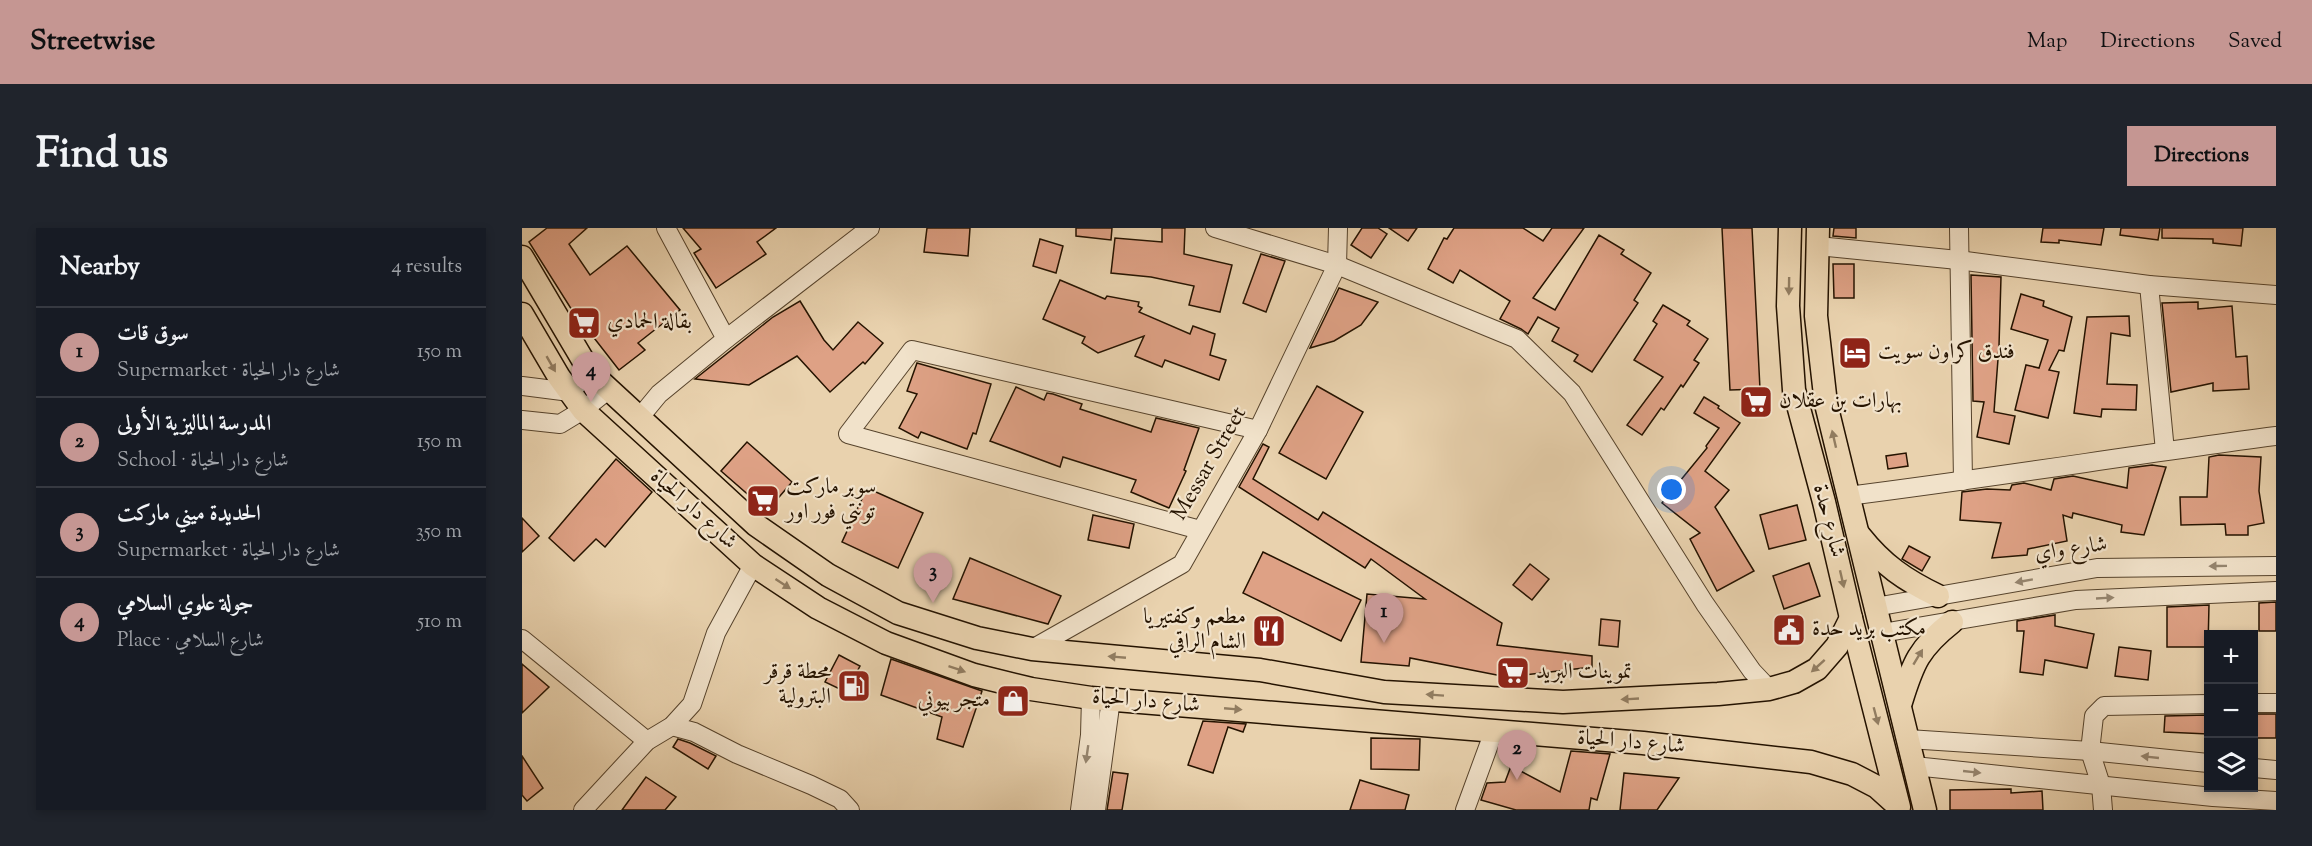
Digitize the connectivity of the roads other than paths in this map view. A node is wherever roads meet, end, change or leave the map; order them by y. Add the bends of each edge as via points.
1 (666, 228) edge
2 (870, 228) edge
3 (1215, 228) edge
4 (1338, 228) edge
5 (1790, 228) edge
6 (1959, 228) edge
7 (1818, 237) edge
8 (522, 257) edge
9 (1958, 260) junction
10 (1337, 265) junction
11 (2149, 285) junction
12 (2276, 295) edge
13 (522, 314) edge
14 (726, 339) junction
15 (590, 372) junction
16 (522, 386) edge
17 (608, 390) junction
18 (577, 401) junction
19 (640, 417) junction
20 (522, 420) edge
21 (1258, 430) junction
22 (2276, 436) edge
23 (2165, 450) junction
24 (1964, 482) junction
25 (1848, 496) junction
26 (1824, 502) junction
27 (1200, 530) junction
28 (1857, 532) junction
29 (753, 565) junction
30 (2276, 566) edge
31 (2276, 591) edge
32 (1938, 596) junction
33 (1875, 607) junction
34 (898, 613) junction
35 (1851, 618) junction
36 (1952, 622) junction
37 (1882, 633) junction
38 (522, 639) edge
39 (886, 643) junction
40 (1032, 649) junction
41 (1769, 689) junction
42 (1384, 692) junction
43 (1101, 698) junction
44 (1901, 702) junction
45 (2258, 703) edge
46 (2276, 703) edge
47 (2204, 704) edge
48 (1383, 720) junction
49 (672, 726) junction
50 (1494, 731) junction
51 (1908, 739) junction
52 (647, 741) junction
53 (2090, 751) junction
54 (2204, 763) edge
55 (1914, 766) junction
56 (2258, 768) edge
57 (2276, 770) edge
58 (2101, 785) junction
59 (2276, 801) edge
60 (2217, 803) edge
61 (1899, 808) edge
62 (583, 810) edge
63 (850, 810) edge
64 (1080, 810) edge
65 (1096, 810) edge
66 (1465, 810) edge
67 (1925, 810) edge
68 (2103, 810) edge

1 - 14 street
2 - 14 street
3 - 10 street
4 - 10 street, Messar Street
5 -> 26 main road, شارع حدة via 1788,306 1794,390
6 - 9 street
7 - 9 street
25 -> 7 main road, شارع حدة via 1826,404 1816,316
8 - 15 main road, شارع دار الحياة
9 - 11 street
9 - 24 street
10 - 21 street, Messar Street
10 - 41 street via 1517,339 1572,393 1705,604
11 - 12 street
11 - 23 street
13 -> 18 main road, شارع دار الحياة
14 - 19 street via 659,394
15 - 17 main road, شارع دار الحياة
15 - 18 street
16 - 18 street
17 - 18 street
17 - 19 main road, شارع دار الحياة
18 - 20 street via 560,424
18 - 29 main road, شارع دار الحياة
19 - 34 main road, شارع دار الحياة via 756,525 828,575
21 - 27 street, Messar Street
21 - 27 street via 912,350 848,434
22 - 23 street
23 - 24 street
24 - 25 street
25 - 26 main road
25 - 28 main road, شارع حدة
26 -> 35 main road, شارع حدة
27 - 40 street, Messar Street via 1182,564
28 - 32 main road via 1892,570
28 - 33 main road, شارع حدة
29 -> 39 main road, شارع دار الحياة via 818,608
29 - 49 street via 716,633 692,704
30 -> 32 street, شارع واي via 2097,568
36 -> 31 street via 2076,600
32 - 33 street, شارع واي
33 - 37 main road, شارع حدة
34 - 39 main road
34 - 40 main road, شارع دار الحياة via 977,638
35 -> 41 main road, شارع دار الحياة via 1838,646 1817,669 1794,682
35 -> 61 main road, شارع حدة
36 - 37 street
44 -> 36 main road via 1915,660 1933,637
37 - 44 main road, شارع حدة
38 - 52 street
39 -> 43 main road, شارع دار الحياة via 974,675 1030,689
42 -> 40 main road, شارع دار الحياة via 1260,670
41 -> 42 main road, شارع دار الحياة via 1563,702
42 - 48 main road
43 -> 48 main road, شارع دار الحياة
43 -> 64 street via 1089,735
43 - 65 street
44 - 51 main road, شارع حدة
45 - 46 street
47 - 53 street via 2104,706 2094,716
48 - 50 main road, شارع دار الحياة
49 - 52 street
49 - 63 street via 694,732 811,785 840,799
50 - 61 main road, شارع دار الحياة via 1811,762 1852,774 1877,787
50 - 66 street
51 - 53 street
51 - 55 main road, شارع حدة
52 - 62 street
54 -> 53 street
53 - 58 street
55 -> 58 street
55 - 67 main road, شارع حدة
56 - 57 street
58 - 60 street
58 - 68 street
59 - 60 street

